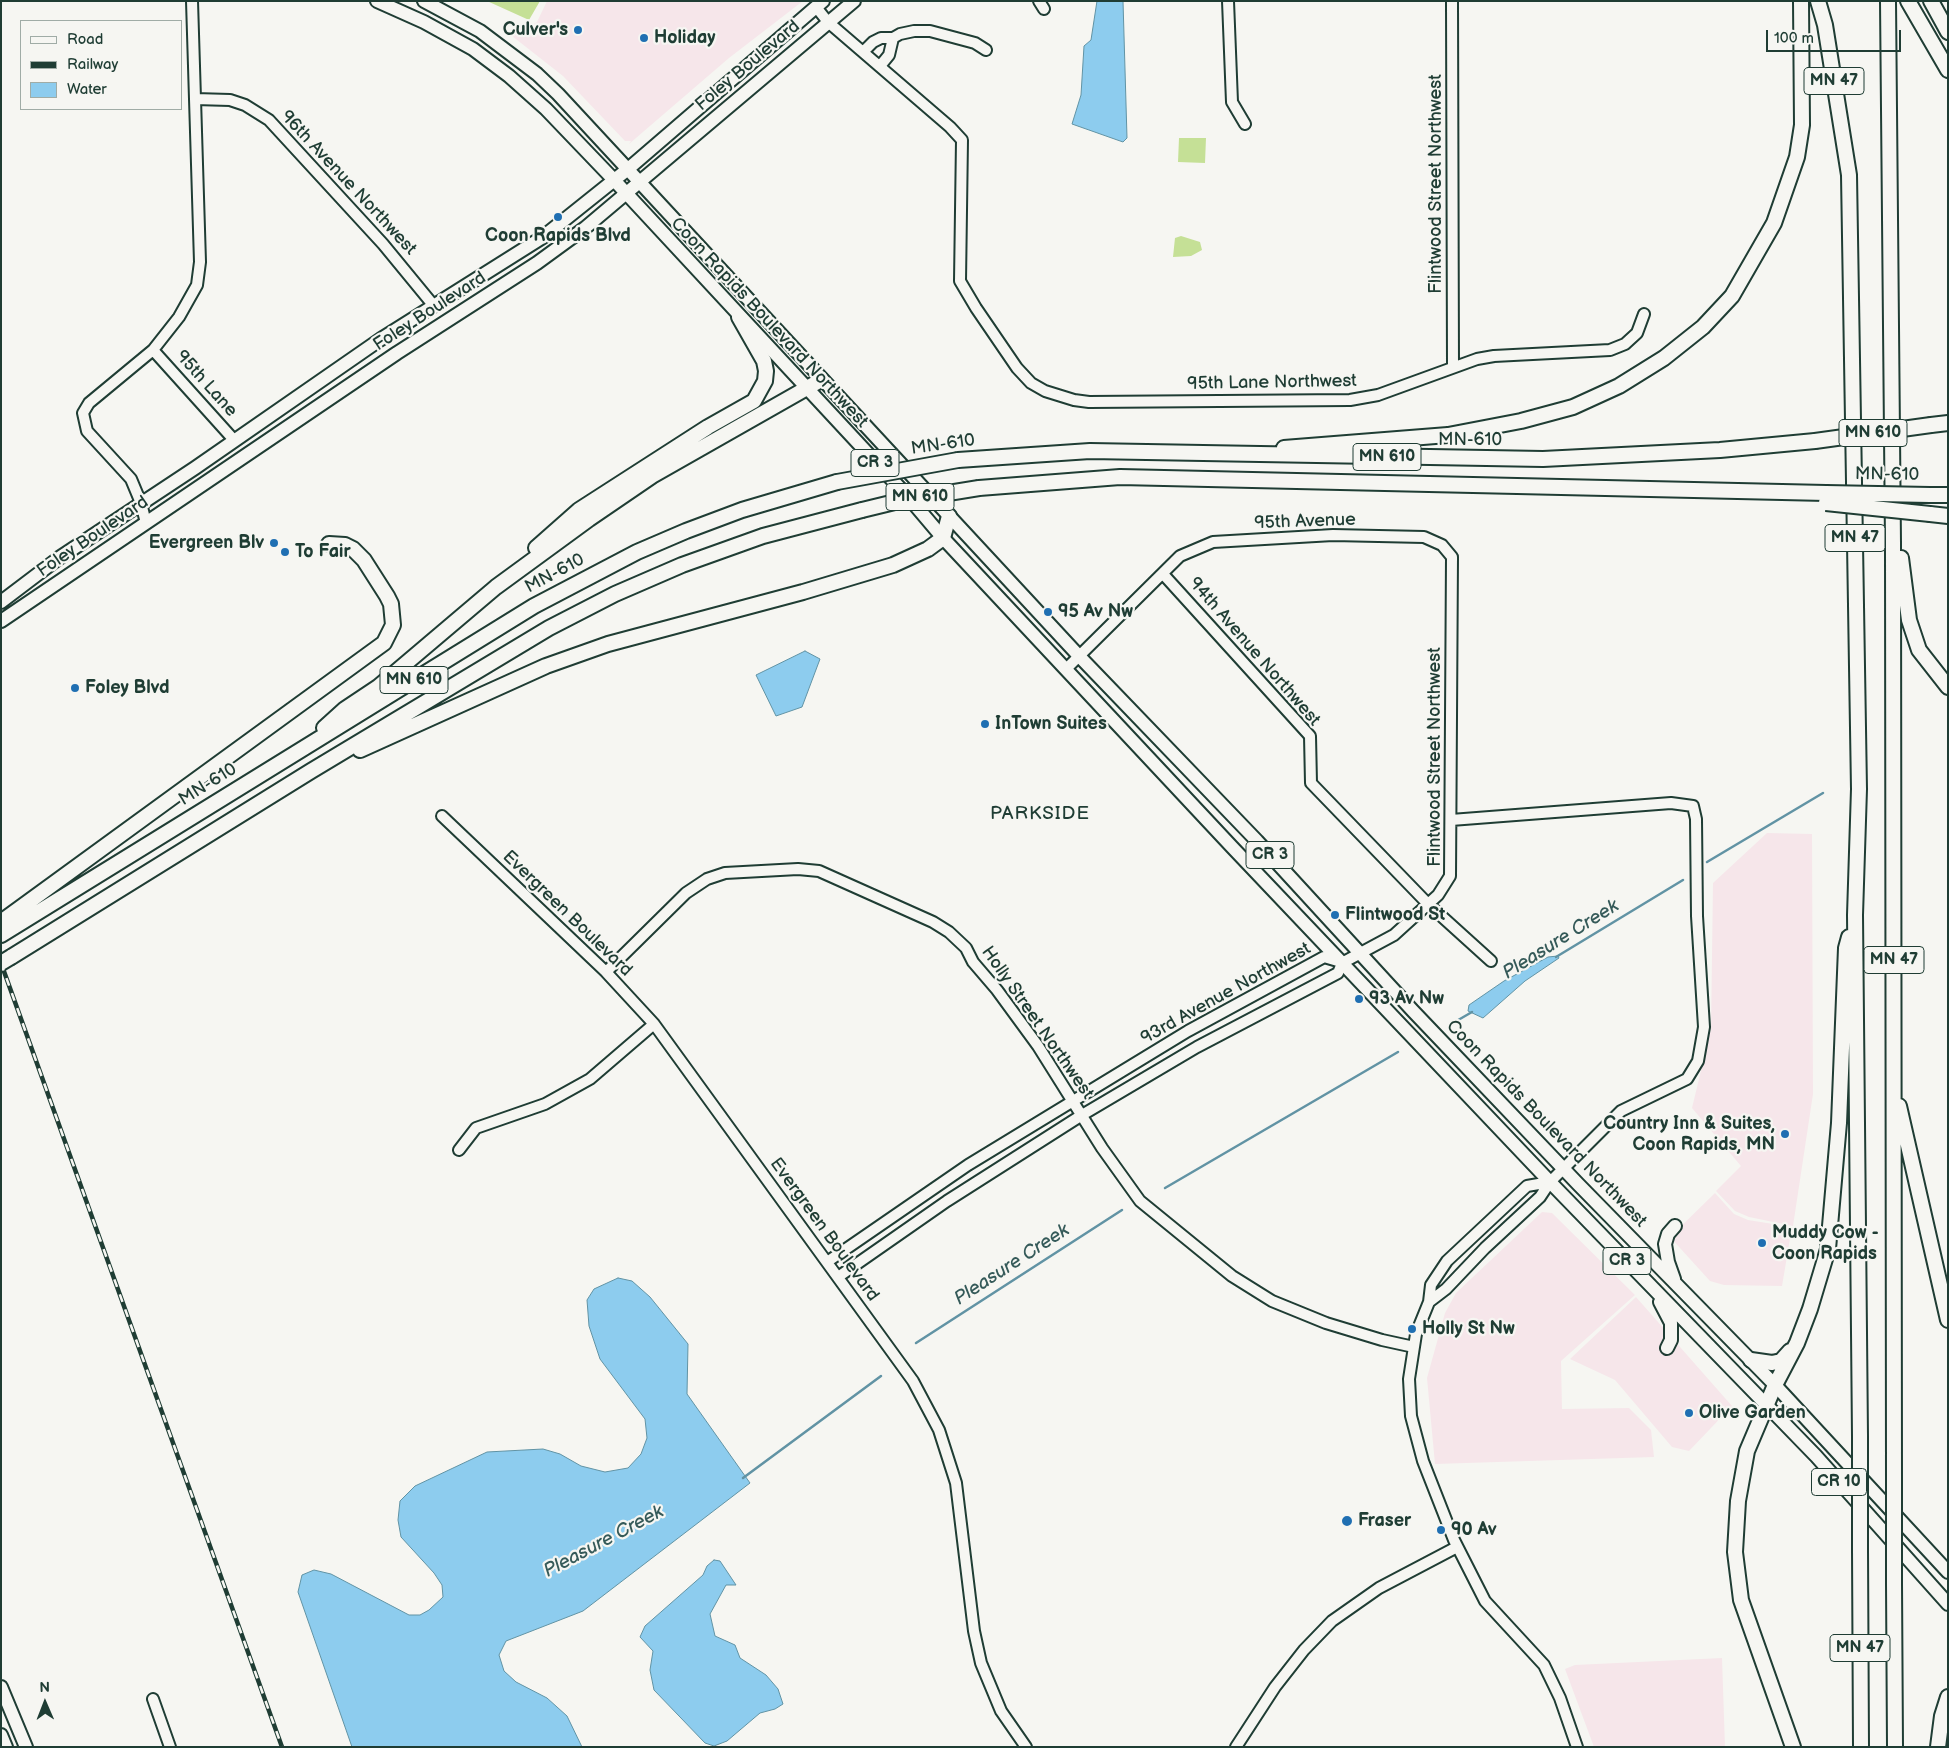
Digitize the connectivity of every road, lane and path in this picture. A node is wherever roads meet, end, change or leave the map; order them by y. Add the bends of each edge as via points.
1 (192, 1) edge
2 (377, 1) edge
3 (424, 1) edge
4 (854, 1) edge
5 (1228, 1) edge
6 (1452, 1) edge
7 (1801, 1) edge
8 (1818, 1) edge
9 (1888, 1) edge
10 (1908, 1) edge
11 (1931, 1) edge
12 (820, 4) edge
13 (828, 22) junction
14 (1948, 32) edge
15 (893, 38) junction
16 (986, 50) dead end
17 (863, 52) junction
18 (880, 66) junction
19 (1948, 70) edge
20 (195, 99) junction
21 (1245, 124) dead end
22 (628, 169) junction
23 (614, 180) junction
24 (640, 182) junction
25 (626, 193) junction
26 (434, 306) junction
27 (1644, 314) dead end
28 (739, 317) junction
29 (153, 350) junction
30 (1453, 367) junction
31 (822, 380) junction
32 (806, 389) junction
33 (1948, 423) edge
34 (234, 440) junction
35 (1892, 442) junction
36 (1255, 454) junction
37 (1948, 495) edge
38 (1826, 498) junction
39 (141, 504) junction
40 (949, 516) junction
41 (1948, 516) edge
42 (146, 523) junction
43 (942, 538) junction
44 (329, 544) dead end
45 (1452, 557) joint
46 (1163, 574) junction
47 (496, 587) junction
48 (1, 602) edge
49 (1, 621) edge
50 (1079, 656) junction
51 (1066, 669) junction
52 (1948, 687) edge
53 (298, 752) junction
54 (311, 771) junction
55 (442, 816) dead end
56 (1451, 820) junction
57 (1428, 904) junction
58 (1855, 915) junction
59 (8, 924) edge
60 (1, 935) edge
61 (1360, 953) junction
62 (6, 960) edge
63 (1491, 961) dead end
64 (1342, 963) junction
65 (606, 972) junction
66 (654, 1024) junction
67 (1894, 1082) junction
68 (1073, 1100) junction
69 (1082, 1115) junction
70 (459, 1150) dead end
71 (1564, 1169) junction
72 (1550, 1182) junction
73 (1674, 1226) dead end
74 (827, 1262) junction
75 (1632, 1267) junction
76 (838, 1277) junction
77 (1683, 1291) junction
78 (1429, 1302) junction
79 (1948, 1320) edge
80 (1797, 1343) junction
81 (1414, 1347) junction
82 (1667, 1348) dead end
83 (1751, 1360) junction
84 (1776, 1385) junction
85 (1766, 1405) junction
86 (1458, 1547) junction
87 (1948, 1572) edge
88 (1948, 1604) edge
89 (1, 1687) edge
90 (1948, 1697) edge
91 (153, 1699) dead end
92 (1, 1735) edge
93 (6, 1747) edge
94 (26, 1747) edge
95 (170, 1747) edge
96 (1026, 1747) edge
97 (1236, 1747) edge
98 (1577, 1747) edge
99 (1793, 1747) edge
100 (1861, 1747) edge
101 (1894, 1747) edge
102 (1938, 1747) edge

1 - 20 street
2 - 23 main road, Coon Rapids Boulevard Northwest / CR 3 via 448,34 496,65 541,104
3 - 22 main road, Coon Rapids Boulevard Northwest / CR 3 via 480,31 537,74
4 - 13 main road, Foley Boulevard
5 - 21 street via 1232,102
6 - 30 street, Flintwood Street Northwest
7 - 36 highway via 1802,125 1797,157 1774,223 1732,296 1703,327 1664,358 1619,386 1573,407 1448,435 1294,446
8 - 58 highway, MN 47 via 1825,24 1849,175 1859,789
9 - 35 highway, MN 47
10 - 19 highway
11 - 14 highway
12 - 13 street, 95th Lane Northwest
12 - 22 main road, Foley Boulevard
13 - 17 street, 95th Lane Northwest
13 - 24 main road, Foley Boulevard
15 - 16 street via 900,34 930,31 975,43
15 - 17 street via 881,38
15 - 18 street via 889,55
17 - 18 street, 95th Lane Northwest
18 - 30 street, 95th Lane Northwest via 962,140 959,272 964,290 1017,368 1031,383 1059,396 1089,402 1350,400 1378,396
20 - 26 street, 96th Avenue Northwest via 230,100 245,105 268,120 383,244
20 - 29 street via 200,274 183,310
22 - 23 main road, Foley Boulevard
22 - 24 main road, Coon Rapids Boulevard Northwest / CR 3
23 - 25 main road, Coon Rapids Boulevard Northwest / CR 3
23 - 26 main road, Foley Boulevard via 542,236
24 - 25 main road, Foley Boulevard
24 - 31 main road, Coon Rapids Boulevard Northwest / CR 3
25 - 28 main road, Coon Rapids Boulevard Northwest / CR 3
25 - 42 main road, Foley Boulevard via 585,228 486,297 397,352
26 - 34 main road, Foley Boulevard via 381,338
27 - 30 street, 95th Lane Northwest via 1637,333 1625,344 1610,350 1494,356
28 - 32 main road, Coon Rapids Boulevard Northwest / CR 3
28 - 47 highway via 766,370 765,381 754,401 580,510
29 - 34 street, 95th Lane
29 - 39 street via 89,403 83,413 87,431 131,480
31 - 32 highway
31 - 40 main road, Coon Rapids Boulevard Northwest / CR 3
32 - 43 main road, Coon Rapids Boulevard Northwest / CR 3 via 910,499
32 - 47 highway via 652,476
33 - 36 highway, MN-610 / MN 610, bridge via 1720,450 1543,459
34 - 39 main road, Foley Boulevard
35 - 52 highway via 1902,575 1909,620 1919,650
35 - 67 highway, MN 47
36 - 53 highway, MN-610 / MN 610, bridge via 1090,452 958,460 837,482 742,510 638,552 534,606
37 - 38 highway, MN-610 / MN 610, bridge
38 - 41 highway, bridge
38 - 54 highway, MN 610, bridge via 1771,491 1120,477 979,488 899,501 763,536 682,565 615,594 516,647
39 - 42 street
39 - 48 main road, Foley Boulevard via 59,558
40 - 43 highway
40 - 50 main road, Coon Rapids Boulevard Northwest / CR 3
42 - 49 main road, Foley Boulevard
43 - 51 main road, Coon Rapids Boulevard Northwest / CR 3
43 - 54 highway via 928,549 893,565 608,644 546,666
44 - 59 highway via 352,549 364,560 387,596 391,604 392,625 384,643
45 - 46 street, 95th Avenue via 1442,545 1424,536 1333,535 1213,542 1180,556
45 - 56 street, Flintwood Street Northwest
46 - 50 street, 94th Avenue Northwest
46 - 57 street, 94th Avenue Northwest via 1310,736 1311,783
47 - 53 highway via 378,687 345,709
50 - 51 street, 94th Avenue Northwest
50 - 61 main road, Coon Rapids Boulevard Northwest / CR 3
51 - 64 main road, Coon Rapids Boulevard Northwest / CR 3
53 - 59 highway, MN-610 / MN 610
54 - 62 highway, MN 610
55 - 65 street, Evergreen Boulevard
56 - 57 street, Flintwood Street Northwest via 1450,876
56 - 71 street via 1671,803 1693,806 1704,1028 1698,1061 1687,1079 1621,1111
57 - 61 street, Flintwood Street Northwest via 1394,935
57 - 63 street, 94th Avenue Northwest
58 - 80 highway via 1846,948 1839,1123 1828,1249
58 - 100 highway, MN 47, bridge
59 - 60 highway, MN-610 / MN 610
61 - 64 street, Flintwood Street Northwest
61 - 71 main road, Coon Rapids Boulevard Northwest / CR 3
64 - 68 street, 93rd Avenue Northwest via 1324,957 1188,1031
64 - 69 street, 93rd Avenue Northwest via 1338,974 1197,1046
64 - 72 main road, Coon Rapids Boulevard Northwest / CR 3
65 - 66 street, Evergreen Boulevard
65 - 68 street, Holly Street Northwest via 677,900 710,878 744,870 819,872 842,879 934,922 958,940 1038,1046
66 - 70 street via 590,1079 545,1104 476,1128
66 - 74 street, Evergreen Boulevard
67 - 79 highway
67 - 101 highway, MN 47, bridge
68 - 69 street, Holly Street Northwest
68 - 74 street, 93rd Avenue Northwest via 968,1165
69 - 76 street, 93rd Avenue Northwest via 947,1200
69 - 81 street, Holly Street Northwest via 1140,1201 1232,1276 1272,1301 1326,1323
71 - 72 street
71 - 77 main road, Coon Rapids Boulevard Northwest / CR 3
72 - 75 main road, Coon Rapids Boulevard Northwest / CR 3
72 - 78 street via 1540,1197
72 - 78 street via 1527,1186 1472,1237 1448,1261 1431,1285
73 - 77 main road via 1666,1240 1665,1253 1674,1279
74 - 76 street, Evergreen Boulevard
75 - 82 main road via 1671,1322 1671,1340
75 - 85 main road, Coon Rapids Boulevard Northwest / CR 3
76 - 96 street, Evergreen Boulevard via 913,1381 940,1430 956,1483 974,1632 981,1663 1001,1711
77 - 83 main road, Coon Rapids Boulevard Northwest / CR 3
78 - 81 street
80 - 83 highway via 1781,1361 1765,1363
80 - 84 highway
81 - 86 street via 1409,1379 1411,1416 1423,1461
83 - 84 main road, Coon Rapids Boulevard Northwest / CR 3
84 - 85 highway
84 - 87 main road, Coon Rapids Boulevard Northwest / CR 10
85 - 88 main road, Coon Rapids Boulevard Northwest / CR 10
85 - 99 highway via 1747,1451 1738,1501 1735,1552 1741,1600
86 - 97 street via 1379,1588 1332,1621 1283,1677
86 - 98 street via 1485,1601 1544,1664
89 - 94 main road
90 - 102 highway
91 - 95 street
92 - 93 main road

